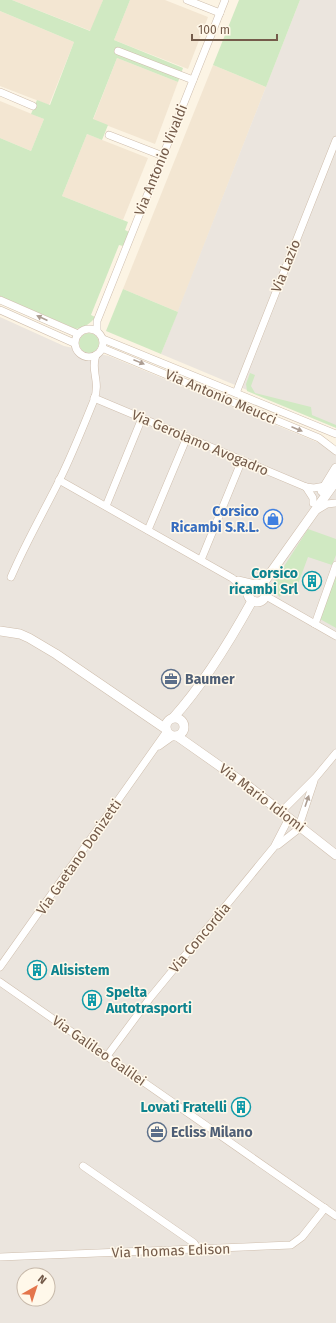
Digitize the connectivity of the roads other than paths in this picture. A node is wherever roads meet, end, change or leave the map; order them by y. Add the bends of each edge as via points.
1 (187, 0) edge
2 (225, 0) edge
3 (220, 13) junction
4 (118, 51) dead end
5 (193, 80) junction
6 (0, 92) edge
7 (33, 106) dead end
8 (109, 135) dead end
9 (336, 140) edge
10 (163, 156) junction
11 (0, 300) edge
12 (0, 310) edge
13 (94, 330) junction
14 (78, 334) junction
15 (103, 339) junction
16 (74, 342) junction
17 (102, 348) junction
18 (96, 355) junction
19 (84, 357) junction
20 (94, 371) junction
21 (236, 393) junction
22 (94, 398) junction
23 (142, 418) junction
24 (336, 434) edge
25 (187, 437) junction
26 (336, 451) edge
27 (242, 460) junction
28 (336, 468) edge
29 (59, 480) junction
30 (331, 485) edge
31 (306, 487) junction
32 (336, 500) edge
33 (313, 503) junction
34 (336, 503) edge
35 (106, 506) junction
36 (314, 513) junction
37 (148, 530) junction
38 (292, 540) junction
39 (201, 560) junction
40 (336, 565) edge
41 (11, 577) dead end
42 (232, 578) junction
43 (259, 585) junction
44 (266, 596) junction
45 (250, 598) junction
46 (315, 624) junction
47 (0, 631) edge
48 (336, 636) edge
49 (184, 706) junction
50 (172, 729) junction
51 (336, 753) edge
52 (316, 777) junction
53 (281, 812) junction
54 (289, 818) junction
55 (300, 826) junction
56 (274, 847) junction
57 (336, 855) edge
58 (0, 967) edge
59 (0, 982) edge
60 (107, 1056) junction
61 (83, 1166) dead end
62 (325, 1208) junction
63 (336, 1216) edge
64 (199, 1250) junction
65 (0, 1257) edge

1 - 3 street
2 - 3 street, Via Antonio Vivaldi
3 - 5 street, Via Antonio Vivaldi
4 - 5 street
5 - 10 street, Via Antonio Vivaldi
6 - 7 street
8 - 10 street
9 - 21 street, Via Lazio
10 - 13 street, Via Antonio Vivaldi
14 -> 11 street
12 - 16 street
13 - 14 street via 81,330
13 - 15 street
14 - 16 street
15 - 17 street
15 - 21 street, Via Antonio Meucci
16 - 19 street via 77,351
17 - 18 street
17 -> 26 street, Via Antonio Meucci via 319,438
18 - 19 street
18 - 20 street
19 - 20 street
20 - 22 street via 97,382
21 - 24 street, Via Antonio Meucci
22 - 23 street, Via Gerolamo Avogadro
22 - 29 street
23 - 25 street, Via Gerolamo Avogadro
23 - 35 street
25 - 27 street, Via Gerolamo Avogadro
25 - 37 street
27 - 31 street, Via Gerolamo Avogadro
27 - 39 street
28 - 30 street
29 - 35 street
29 - 41 street
30 - 31 street, Via Gerolamo Avogadro
30 - 32 street
30 - 33 street
30 - 36 street
31 - 33 street via 313,498
33 - 38 street
34 - 36 street via 327,504
35 - 37 street
36 - 38 street
37 - 39 street
38 - 43 street
39 - 42 street
40 - 46 street
42 - 43 street
42 - 45 street via 243,587
43 - 44 street via 266,591
43 - 45 street via 250,588
44 - 45 street via 262,601
44 - 46 street
45 - 49 street
46 - 48 street
47 - 50 street via 29,638 154,720
49 - 50 street
49 - 50 street, Via Mario Idiomi via 184,727
50 - 53 street, Via Mario Idiomi via 187,744
50 - 58 street, Via Gaetano Donizetti
51 - 52 street
52 - 53 street
55 -> 52 street
53 - 54 street, Via Mario Idiomi
54 - 55 street, Via Mario Idiomi
54 - 56 street, Via Concordia
55 - 56 street
55 - 57 street, Via Mario Idiomi
56 - 60 street, Via Concordia via 150,998
59 - 60 street, Via Galileo Galilei
60 - 62 street, Via Galileo Galilei
61 - 64 street via 194,1243
62 - 63 street, Via Galileo Galilei
62 - 64 street, Via Thomas Edison via 302,1237 291,1245
64 - 65 street, Via Thomas Edison

